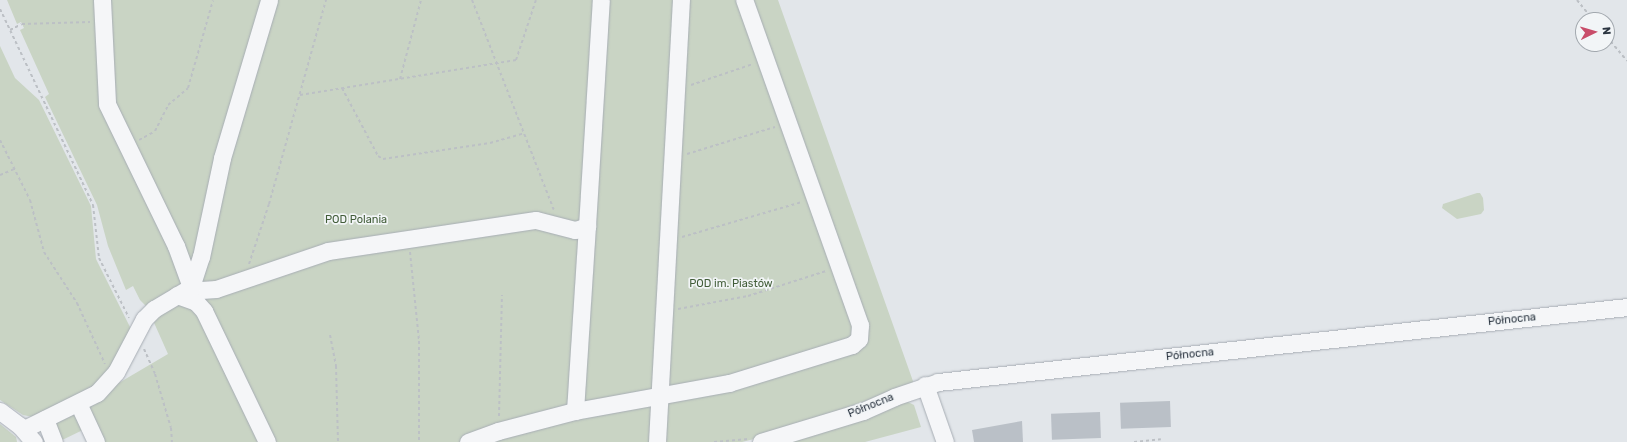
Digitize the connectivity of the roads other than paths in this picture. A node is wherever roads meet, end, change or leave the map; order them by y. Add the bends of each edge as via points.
1 (102, 0) edge
2 (269, 0) edge
3 (601, 0) edge
4 (681, 0) edge
5 (744, 0) edge
6 (587, 226) junction
7 (184, 291) junction
8 (1627, 308) edge
9 (925, 385) junction
10 (659, 397) junction
11 (78, 403) junction
12 (0, 411) edge
13 (576, 411) junction
14 (45, 419) junction
15 (29, 436) edge
16 (54, 442) edge
17 (96, 442) edge
18 (267, 442) edge
19 (468, 442) edge
20 (656, 442) edge
21 (762, 442) edge
22 (945, 442) edge

1 - 7 street via 107,104 126,148 176,246
2 - 7 street via 222,158 201,257
3 - 6 street
4 - 10 street
5 - 10 street via 860,326 859,340 852,345 729,383
6 - 7 street via 575,230 536,220 328,251 216,289
6 - 13 street
7 - 11 street via 154,309 144,319 110,379 98,393
7 - 18 street via 204,311
8 - 9 street, Północna
9 - 21 street, Północna via 863,411
9 - 22 street
10 - 13 street
10 - 20 street
11 - 14 street
11 - 17 street
12 - 15 street
13 - 19 street via 498,431
14 - 15 street
14 - 16 street

